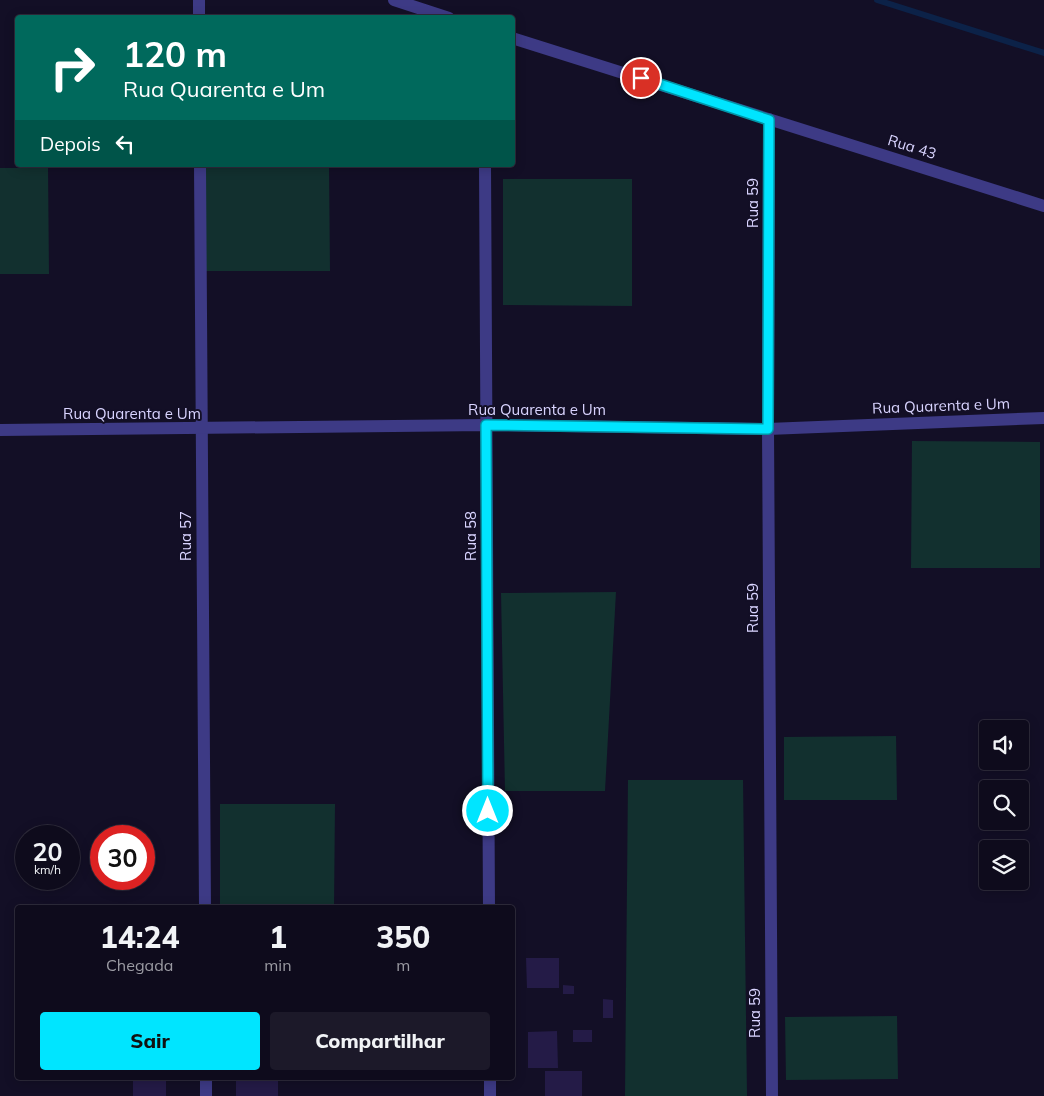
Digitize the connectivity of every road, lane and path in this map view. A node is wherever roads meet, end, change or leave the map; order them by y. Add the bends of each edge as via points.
1 (199, 0) edge
2 (394, 0) edge
3 (199, 15) edge
4 (440, 15) edge
5 (515, 39) edge
6 (769, 120) junction
7 (200, 167) edge
8 (485, 167) edge
9 (1044, 206) edge
10 (1044, 418) edge
11 (486, 425) junction
12 (768, 429) junction
13 (0, 430) edge
14 (202, 430) junction
15 (205, 905) edge
16 (489, 905) edge
17 (206, 1080) edge
18 (490, 1080) edge
19 (206, 1096) edge
20 (490, 1096) edge
21 (772, 1096) edge

1 - 3 street
2 - 4 street
5 - 6 street, Rua 43
6 - 9 street, Rua 43
6 - 12 street, Rua 59
7 - 14 street, Rua 57
8 - 11 street, Rua 58
10 - 12 street, Rua Quarenta e Um
11 - 12 street, Rua Quarenta e Um
11 - 14 street, Rua Quarenta e Um
11 - 16 street, Rua 58
12 - 21 street, Rua 59
13 - 14 street, Rua Quarenta e Um
14 - 15 street, Rua 57
17 - 19 street
18 - 20 street

